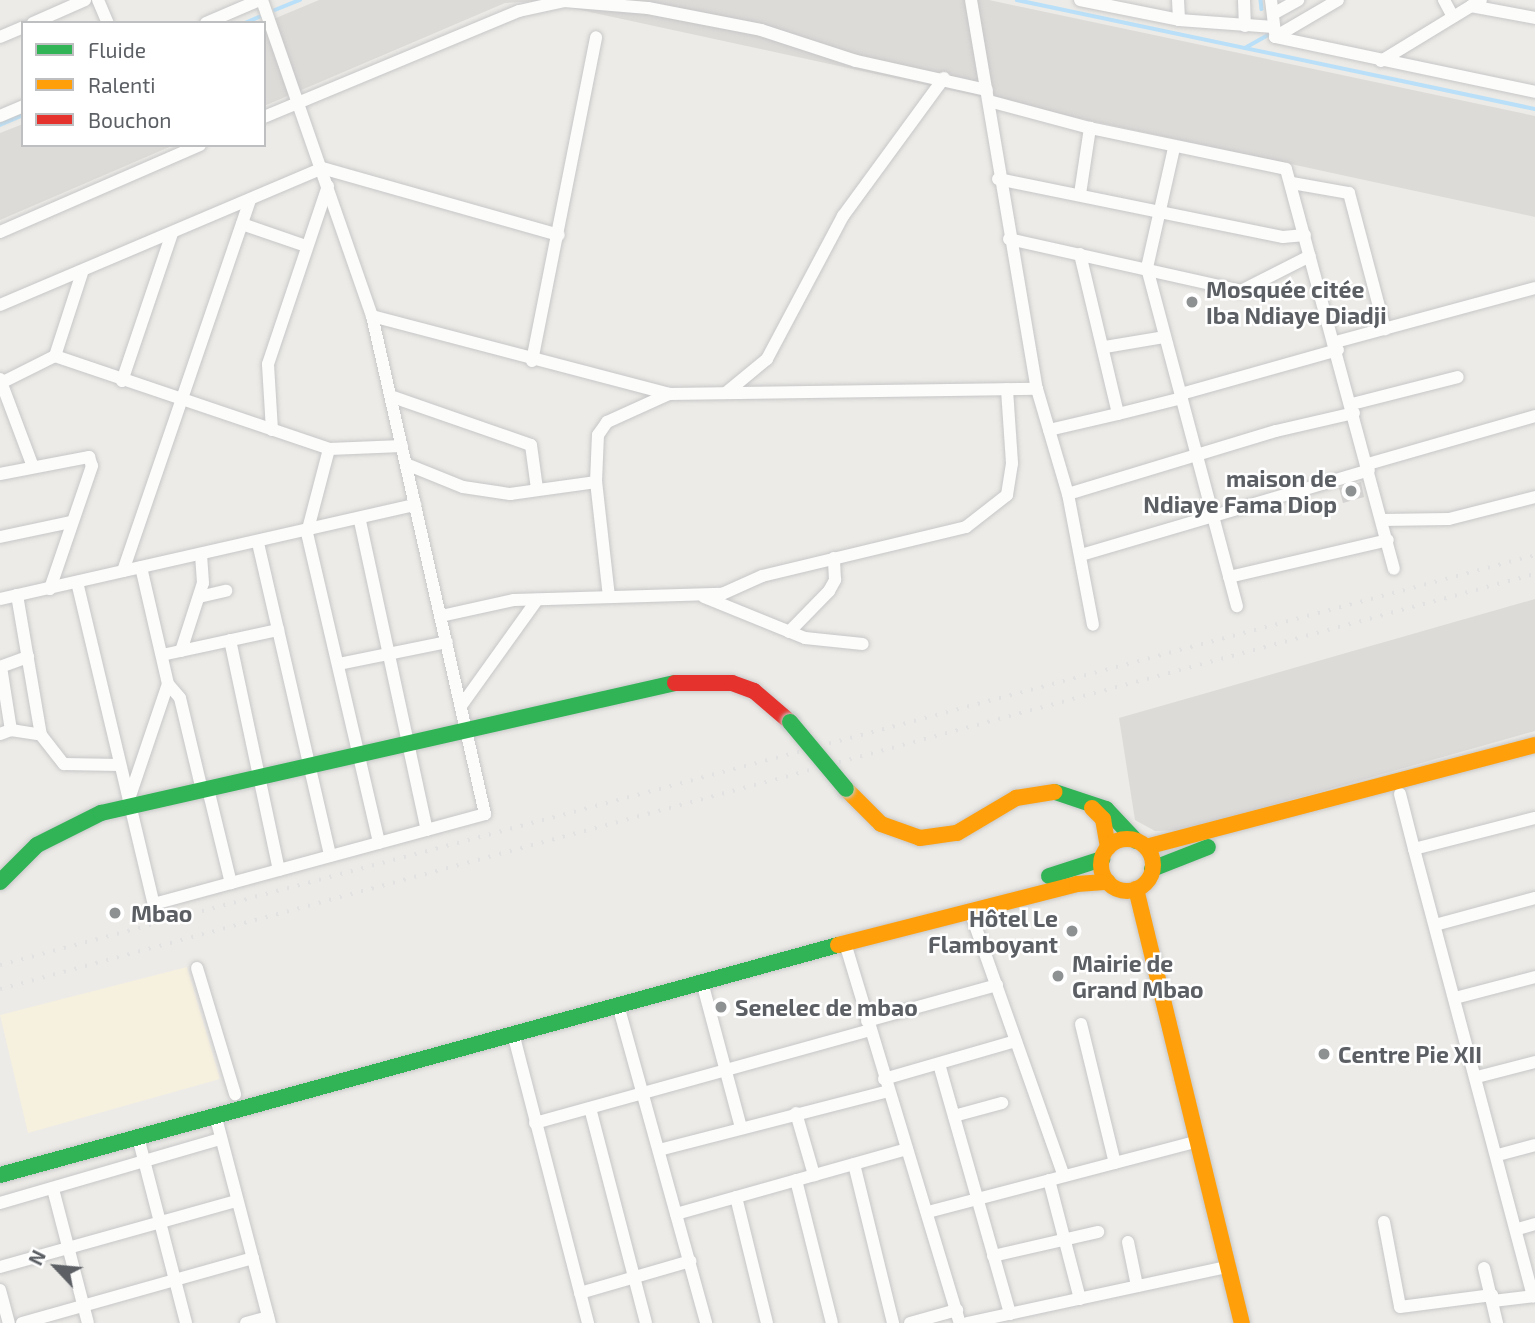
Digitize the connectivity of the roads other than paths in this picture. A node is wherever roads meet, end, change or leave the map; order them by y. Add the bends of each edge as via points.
1 (85, 0) edge
2 (98, 0) edge
3 (261, 0) edge
4 (971, 0) edge
5 (1080, 0) edge
6 (1178, 0) edge
7 (1244, 0) edge
8 (1271, 0) edge
9 (1298, 0) edge
10 (1338, 0) edge
11 (1444, 0) edge
12 (1476, 3) edge
13 (1126, 5) edge
14 (1453, 17) junction
15 (1535, 18) edge
16 (1179, 20) junction
17 (38, 21) edge
18 (107, 21) edge
19 (211, 21) edge
20 (1245, 26) junction
21 (1274, 26) junction
22 (21, 28) edge
23 (0, 37) edge
24 (596, 37) dead end
25 (1381, 61) junction
26 (944, 78) junction
27 (1535, 92) edge
28 (988, 96) junction
29 (301, 102) junction
30 (21, 107) edge
31 (0, 116) edge
32 (266, 116) edge
33 (1090, 128) junction
34 (195, 147) edge
35 (1174, 148) junction
36 (322, 168) junction
37 (998, 179) junction
38 (1292, 183) junction
39 (328, 186) junction
40 (1080, 194) junction
41 (250, 200) junction
42 (1160, 211) junction
43 (242, 224) junction
44 (0, 232) edge
45 (172, 233) junction
46 (559, 235) junction
47 (1305, 235) junction
48 (1009, 239) junction
49 (306, 246) junction
50 (1080, 254) junction
51 (1310, 256) junction
52 (1147, 268) junction
53 (83, 270) junction
54 (1535, 288) edge
55 (0, 304) edge
56 (372, 316) junction
57 (1385, 329) junction
58 (1165, 337) junction
59 (1337, 346) junction
60 (1105, 347) junction
61 (55, 356) junction
62 (532, 361) junction
63 (762, 366) junction
64 (1458, 377) dead end
65 (122, 380) junction
66 (1, 381) edge
67 (1007, 389) junction
68 (1037, 389) junction
69 (760, 391) junction
70 (727, 392) junction
71 (669, 394) junction
72 (1182, 396) junction
73 (393, 397) junction
74 (182, 401) junction
75 (1353, 408) junction
76 (1118, 414) junction
77 (1535, 416) edge
78 (272, 430) junction
79 (1049, 430) junction
80 (402, 446) junction
81 (329, 449) junction
82 (1197, 454) junction
83 (406, 464) junction
84 (33, 467) junction
85 (1368, 467) junction
86 (0, 474) edge
87 (596, 482) junction
88 (537, 489) junction
89 (1069, 495) junction
90 (1535, 497) edge
91 (415, 505) junction
92 (1214, 514) junction
93 (1382, 520) junction
94 (360, 521) junction
95 (71, 522) junction
96 (307, 533) junction
97 (0, 537) edge
98 (1388, 540) junction
99 (258, 543) junction
100 (201, 555) junction
101 (1080, 555) junction
102 (834, 558) junction
103 (141, 567) junction
104 (1394, 569) dead end
105 (123, 571) junction
106 (1229, 577) junction
107 (77, 582) junction
108 (50, 589) junction
109 (226, 591) dead end
110 (17, 595) junction
111 (700, 596) junction
112 (199, 597) junction
113 (609, 597) junction
114 (0, 599) edge
115 (537, 600) junction
116 (1237, 606) dead end
117 (441, 615) junction
118 (1093, 625) dead end
119 (278, 629) junction
120 (789, 632) junction
121 (230, 640) junction
122 (447, 642) junction
123 (863, 644) dead end
124 (181, 651) junction
125 (390, 654) junction
126 (162, 655) junction
127 (28, 657) junction
128 (338, 664) junction
129 (1, 667) edge
130 (169, 684) junction
131 (461, 706) junction
132 (6, 732) edge
133 (467, 732) junction
134 (41, 735) junction
135 (411, 744) junction
136 (1535, 745) edge
137 (360, 755) junction
138 (1535, 758) edge
139 (120, 765) junction
140 (310, 766) junction
141 (260, 777) junction
142 (205, 789) junction
143 (1400, 794) junction
144 (1082, 799) junction
145 (130, 802) junction
146 (1535, 818) edge
147 (427, 830) junction
148 (379, 843) junction
149 (1141, 844) junction
150 (1414, 849) junction
151 (1105, 853) junction
152 (330, 856) junction
153 (1153, 869) junction
154 (279, 870) junction
155 (0, 882) edge
156 (1108, 882) junction
157 (231, 883) junction
158 (1136, 889) junction
159 (1535, 898) edge
160 (970, 911) junction
161 (1435, 925) junction
162 (845, 943) junction
163 (198, 968) dead end
164 (1535, 977) edge
165 (702, 982) junction
166 (997, 985) junction
167 (1455, 998) junction
168 (618, 1005) junction
169 (1081, 1024) dead end
170 (869, 1026) junction
171 (513, 1033) junction
172 (1016, 1041) junction
173 (1535, 1062) edge
174 (939, 1063) junction
175 (724, 1071) junction
176 (1477, 1077) junction
177 (886, 1085) junction
178 (643, 1093) junction
179 (235, 1094) junction
180 (1002, 1103) dead end
181 (590, 1108) junction
182 (796, 1113) junction
183 (215, 1114) junction
184 (954, 1116) junction
185 (535, 1124) junction
186 (741, 1128) junction
187 (138, 1137) junction
188 (221, 1139) junction
189 (1198, 1141) junction
190 (1535, 1145) edge
191 (906, 1149) junction
192 (659, 1150) junction
193 (1498, 1155) junction
194 (0, 1160) edge
195 (144, 1161) junction
196 (1115, 1163) junction
197 (854, 1164) junction
198 (0, 1175) edge
199 (814, 1175) junction
200 (1064, 1176) junction
201 (796, 1180) junction
202 (1049, 1180) junction
203 (53, 1189) junction
204 (736, 1197) junction
205 (977, 1199) junction
206 (237, 1201) junction
207 (0, 1203) edge
208 (928, 1212) junction
209 (676, 1214) junction
210 (160, 1222) junction
211 (1384, 1222) dead end
212 (1535, 1224) edge
213 (1518, 1229) junction
214 (1098, 1232) dead end
215 (1065, 1240) junction
216 (1128, 1242) dead end
217 (69, 1248) junction
218 (993, 1256) junction
219 (253, 1258) junction
220 (690, 1261) junction
221 (0, 1267) edge
222 (1227, 1267) junction
223 (1484, 1268) dead end
224 (634, 1275) junction
225 (175, 1280) junction
226 (1137, 1286) junction
227 (0, 1290) edge
228 (580, 1293) junction
229 (1534, 1296) edge
230 (1493, 1298) junction
231 (1080, 1299) junction
232 (84, 1306) junction
233 (1010, 1314) junction
234 (958, 1317) edge
235 (269, 1320) edge
236 (9, 1323) edge
237 (22, 1323) edge
238 (88, 1323) edge
239 (186, 1323) edge
240 (246, 1323) edge
241 (588, 1323) edge
242 (646, 1323) edge
243 (706, 1323) edge
244 (767, 1323) edge
245 (832, 1323) edge
246 (893, 1323) edge
247 (910, 1323) edge
248 (967, 1323) edge
249 (1241, 1323) edge
250 (1497, 1323) edge

1 - 17 street
2 - 18 street
3 - 19 street
3 - 29 street
4 - 28 street
5 - 13 street
6 - 16 street
7 - 20 street
8 - 21 street
9 - 21 street
10 - 21 street
11 - 14 street
12 - 14 street
12 - 15 street
13 - 16 street
14 - 25 street
16 - 20 street
20 - 21 street
21 - 25 street
22 - 23 street
24 - 46 street
25 - 27 street
26 - 28 street
26 - 29 street via 856,61 761,30 648,8 564,1 519,11
26 - 63 street via 844,216
28 - 33 street
28 - 37 street
29 - 32 street
29 - 36 street
30 - 31 street
33 - 35 street
33 - 40 street
34 - 44 street
35 - 38 street via 1279,166
35 - 42 street
36 - 39 street
36 - 41 street
36 - 46 street
37 - 40 street
37 - 48 street
38 - 47 street
38 - 57 street via 1349,193
39 - 49 street
39 - 56 street
40 - 42 street
41 - 43 street
41 - 45 street
42 - 47 street via 1283,237
42 - 52 street
43 - 49 street
43 - 74 street
45 - 53 street
45 - 65 street
46 - 62 street
47 - 51 street
48 - 50 street
48 - 68 street
49 - 78 street via 268,364
50 - 52 street
50 - 60 street
51 - 52 street via 1241,291
51 - 59 street
52 - 58 street
53 - 55 street
53 - 61 street
54 - 57 street
56 - 62 street
56 - 73 street
57 - 59 street
58 - 60 street
58 - 72 street
59 - 72 street
59 - 75 street
60 - 76 street
61 - 65 street
61 - 66 street
62 - 71 street
63 - 69 street
63 - 70 street
64 - 75 street
65 - 74 street
66 - 84 street
67 - 68 street
67 - 69 street
67 - 102 street via 1012,463 1007,495 993,510 966,527
68 - 79 street
69 - 70 street
70 - 71 street
71 - 87 street via 607,422 598,435
72 - 76 street
72 - 82 street
73 - 80 street
73 - 88 street via 531,445
74 - 78 street
74 - 105 street
75 - 82 street
75 - 85 street
76 - 79 street
77 - 85 street
78 - 81 street
79 - 89 street
80 - 81 street
80 - 83 street
81 - 96 street
82 - 89 street
82 - 92 street
83 - 88 street via 463,487 510,494
83 - 91 street
84 - 86 street
84 - 95 street via 89,457 92,466
85 - 92 street
85 - 93 street
87 - 88 street
87 - 113 street
89 - 101 street
90 - 93 street via 1448,519
91 - 94 street
91 - 117 street
92 - 101 street
92 - 106 street
93 - 98 street
94 - 96 street
94 - 125 street
95 - 97 street
95 - 108 street
96 - 99 street
96 - 128 street
98 - 104 street
98 - 106 street
99 - 100 street
99 - 119 street
100 - 103 street
100 - 112 street
101 - 118 street
102 - 111 street via 762,576 722,594
102 - 120 street via 835,580
103 - 105 street
103 - 126 street
105 - 107 street
106 - 116 street
107 - 108 street
107 - 139 street
108 - 110 street
109 - 112 street
110 - 114 street
110 - 127 street
111 - 113 street
111 - 120 street
112 - 124 street
113 - 115 street
115 - 117 street
115 - 131 street
117 - 122 street
119 - 121 street
119 - 140 street
120 - 123 street via 830,644
121 - 124 street
121 - 141 street
122 - 125 street
122 - 131 street
124 - 126 street
125 - 128 street
125 - 135 street
126 - 130 street
127 - 129 street
127 - 134 street
128 - 137 street
129 - 132 street
130 - 142 street via 180,698
130 - 145 street
131 - 133 street
132 - 134 street
133 - 135 main road
133 - 144 main road, bridge via 690,680 732,683 754,691 790,722 845,789 881,824 920,838 957,833 1034,792 1058,790
133 - 147 street via 485,814
134 - 139 street via 64,764
135 - 137 main road
135 - 147 street
136 - 149 main road
137 - 140 main road
137 - 148 street
138 - 143 main road
139 - 145 street
140 - 141 main road
140 - 152 street
141 - 142 main road
141 - 154 street
142 - 145 main road
142 - 157 street
143 - 150 street
143 - 153 main road via 1199,850
144 - 149 main road via 1107,809
144 - 151 main road via 1104,819
145 - 155 main road via 64,828 37,845
145 - 157 street via 154,904
146 - 150 street
147 - 148 street
148 - 152 street
149 - 151 main road via 1124,839
149 - 153 main road
150 - 161 street
151 - 156 main road
151 - 179 main road
152 - 154 street
153 - 158 main road
154 - 157 street
156 - 158 main road via 1118,889
156 - 160 main road
158 - 189 main road
159 - 161 street
160 - 162 main road
160 - 166 street
161 - 167 street
162 - 165 main road
162 - 170 street
163 - 179 street
164 - 167 street
165 - 168 main road
165 - 175 street
166 - 170 street
166 - 172 street
167 - 176 street
168 - 171 main road
168 - 178 street
169 - 196 street
170 - 175 street
170 - 177 street
171 - 183 main road
171 - 185 street
172 - 174 street
172 - 200 street
173 - 176 street
174 - 177 street
174 - 184 street
175 - 178 street
175 - 186 street
176 - 193 street
177 - 182 street
177 - 191 street
178 - 181 street
178 - 192 street
179 - 194 main road
180 - 184 street
181 - 185 street
181 - 224 street
182 - 186 street
182 - 199 street
183 - 187 main road
183 - 188 street
184 - 205 street
185 - 228 street
186 - 192 street
187 - 195 street
187 - 198 main road
188 - 195 street
188 - 206 street
189 - 196 street
189 - 222 main road
190 - 193 street
191 - 197 street
191 - 208 street
192 - 209 street
193 - 213 street
195 - 203 street
195 - 210 street
196 - 200 street
197 - 199 street
197 - 246 street
199 - 201 street
200 - 202 street
201 - 204 street
201 - 245 street
202 - 205 street
202 - 215 street
203 - 207 street
203 - 217 street
204 - 209 street
204 - 244 street
205 - 208 street
205 - 218 street
206 - 210 street
206 - 219 street
208 - 234 street
209 - 220 street
210 - 217 street
210 - 225 street
211 - 230 street via 1400,1307
212 - 213 street
213 - 229 street
214 - 215 street
215 - 218 street
215 - 231 street
216 - 226 street
217 - 221 street
217 - 232 street
218 - 233 street
219 - 225 street
219 - 235 street
220 - 224 street
220 - 243 street
222 - 226 street
222 - 249 main road
223 - 230 street
224 - 228 street
224 - 242 street
225 - 232 street
225 - 239 street
226 - 231 street
227 - 236 street
228 - 241 street
229 - 230 street
230 - 250 street
231 - 233 street
232 - 237 street
232 - 238 street
233 - 248 street
234 - 247 street
235 - 240 street

